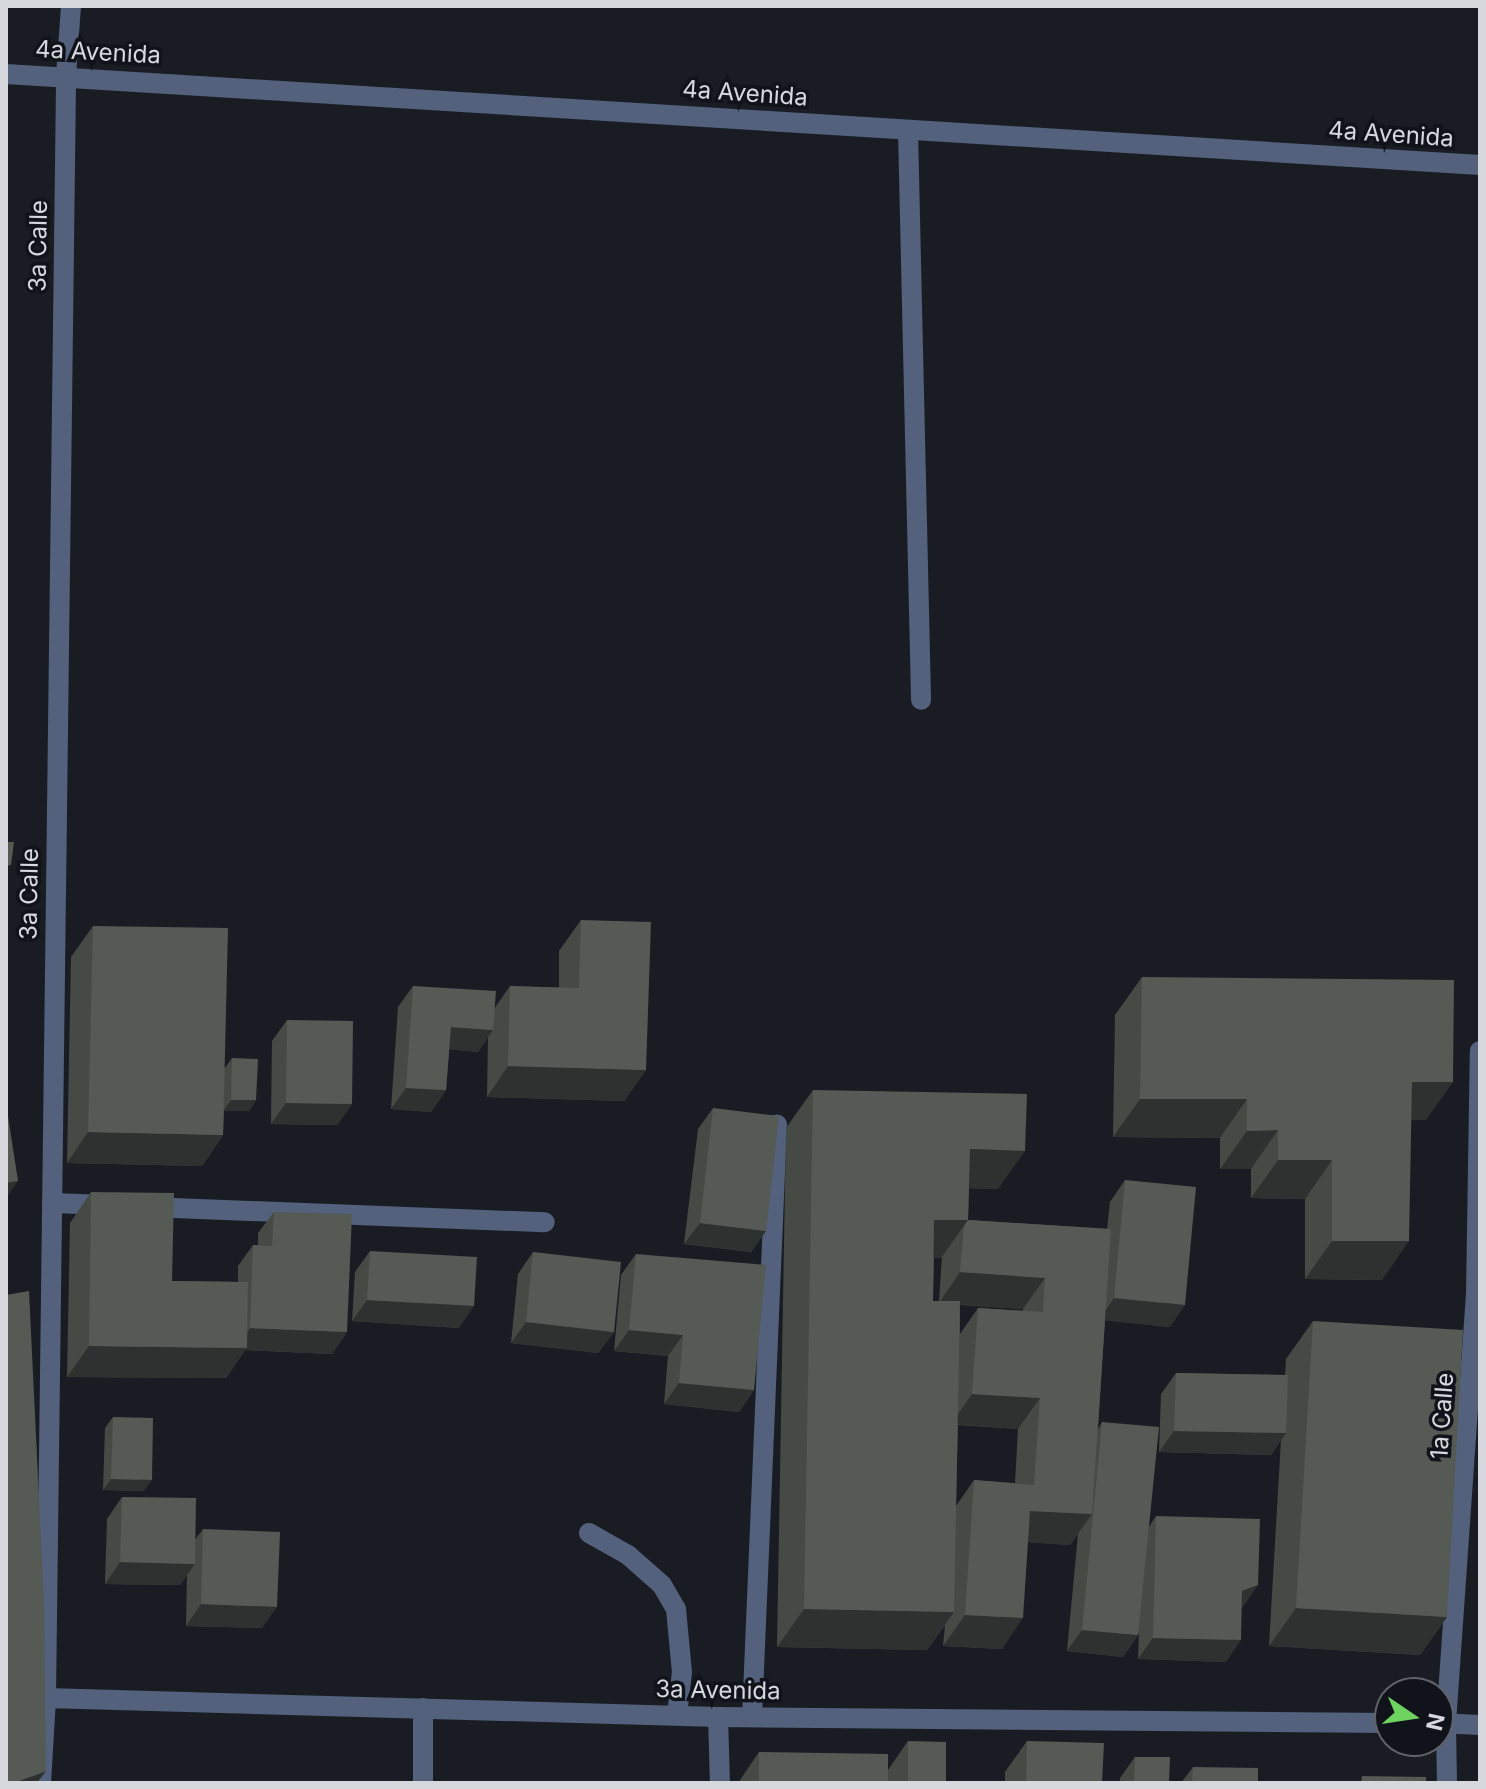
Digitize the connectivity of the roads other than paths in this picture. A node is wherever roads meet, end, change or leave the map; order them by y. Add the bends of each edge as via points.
1 (71, 6) edge
2 (6, 74) edge
3 (66, 76) junction
4 (908, 130) junction
5 (1480, 165) edge
6 (921, 700) dead end
7 (1480, 1051) edge
8 (1480, 1072) edge
9 (777, 1125) edge
10 (52, 1203) junction
11 (545, 1222) dead end
12 (1478, 1294) edge
13 (589, 1533) dead end
14 (1446, 1677) edge
15 (46, 1698) junction
16 (423, 1708) junction
17 (677, 1715) junction
18 (718, 1717) junction
19 (752, 1717) junction
20 (1374, 1723) edge
21 (1454, 1724) edge
22 (1480, 1725) edge
23 (1445, 1757) edge
24 (41, 1783) edge
25 (423, 1783) edge
26 (720, 1783) edge
27 (1447, 1783) edge

1 - 3 street, 3a Calle
2 - 3 street, 4a Avenida
3 - 4 street, 4a Avenida
3 - 10 street, 3a Calle
4 - 5 street, 4a Avenida
4 - 6 street
7 - 8 street, 1a Calle
8 - 12 street, 1a Calle
9 - 19 street
10 - 11 street
10 - 15 street, 3a Calle
12 - 14 street, 1a Calle
13 - 17 street via 662,1585 676,1609 682,1672
15 - 16 street, 3a Avenida
15 - 24 street, 3a Calle
16 - 17 street, 3a Avenida
16 - 25 street
17 - 18 street, 3a Avenida
18 - 19 street, 3a Avenida
18 - 26 street
19 - 20 street, 3a Avenida
21 - 22 street
23 - 27 street, 1a Calle

